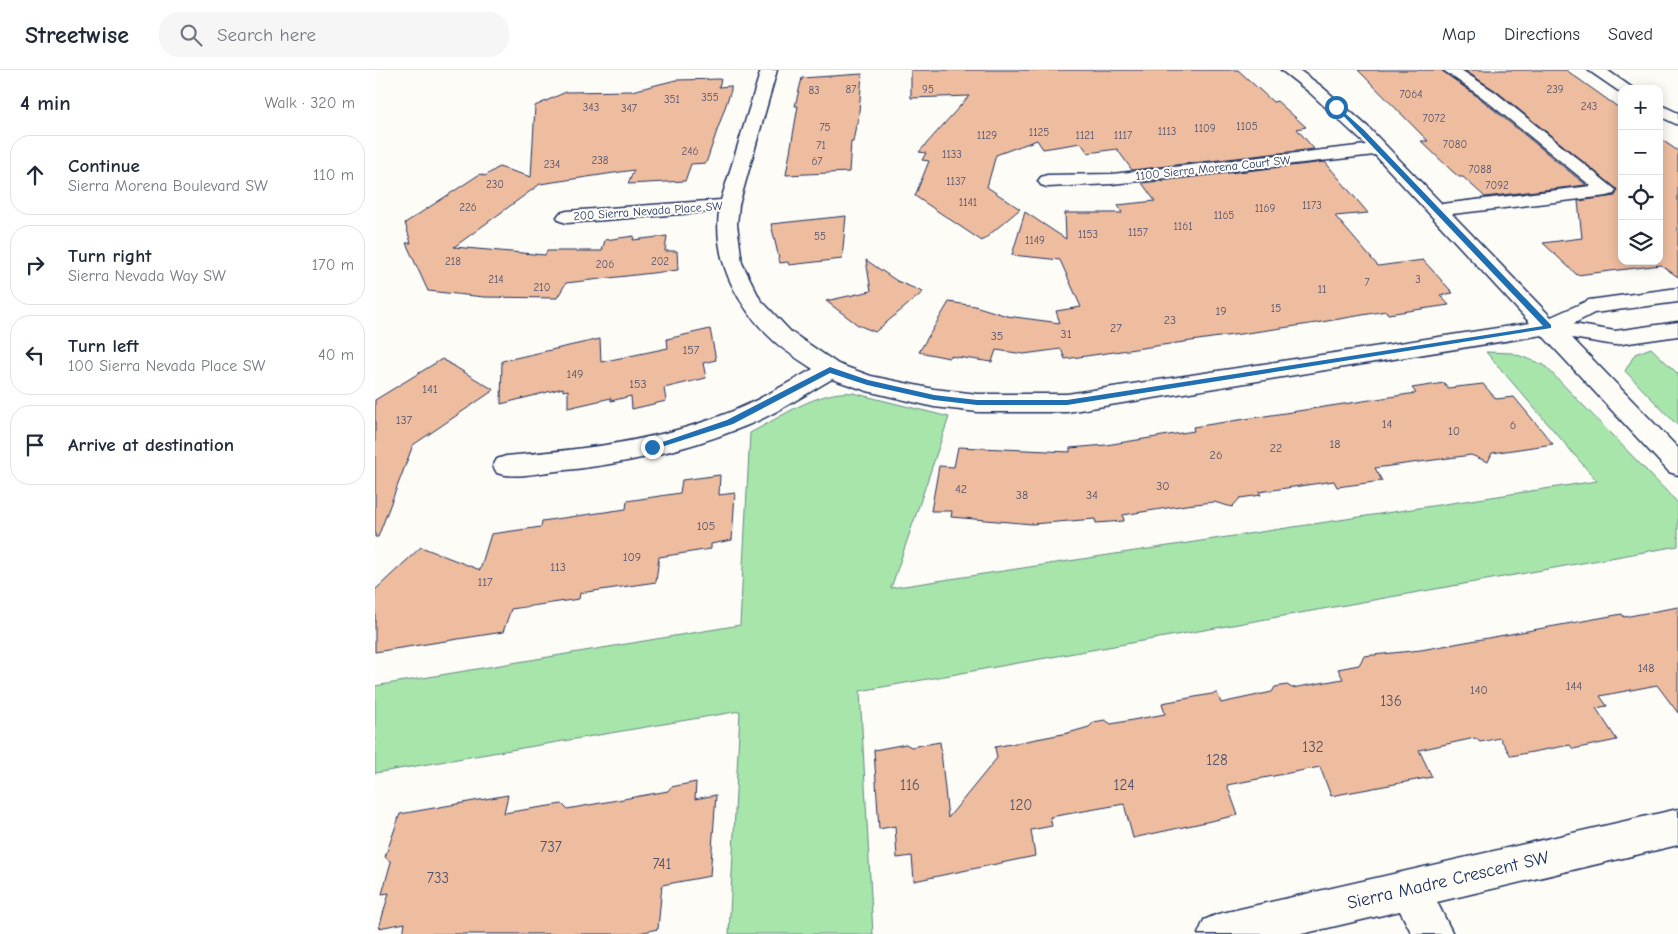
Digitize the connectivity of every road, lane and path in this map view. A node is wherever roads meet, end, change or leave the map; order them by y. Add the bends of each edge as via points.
1 (769, 70) edge
2 (1289, 70) edge
3 (1451, 70) edge
4 (1596, 70) edge
5 (1620, 85) edge
6 (1663, 111) edge
7 (1678, 120) edge
8 (1379, 150) junction
9 (1047, 181) dead end
10 (729, 205) junction
11 (1436, 210) junction
12 (567, 217) dead end
13 (1678, 295) edge
14 (1548, 327) junction
15 (1678, 329) edge
16 (830, 370) junction
17 (1678, 465) edge
18 (506, 466) dead end
19 (1678, 827) edge
20 (1409, 889) junction
21 (1218, 934) edge
22 (1433, 934) edge

1 - 10 street
2 - 8 street via 1336,107
3 - 11 street via 1489,95 1607,190
4 - 5 street
6 - 7 street
8 - 9 street, 1100 Sierra Morena Court SW via 1112,179
8 - 11 street
10 - 12 street, 200 Sierra Nevada Place SW
10 - 16 street via 727,243 740,284 765,320
11 - 14 street
13 - 14 street via 1589,307
14 - 15 street via 1615,338
14 - 16 street via 1067,403 987,403 934,398 867,383
14 - 17 street
16 - 18 street via 730,422 652,447 579,460
19 - 20 street, Sierra Madre Crescent SW
20 - 21 street, Sierra Madre Crescent SW
20 - 22 street

